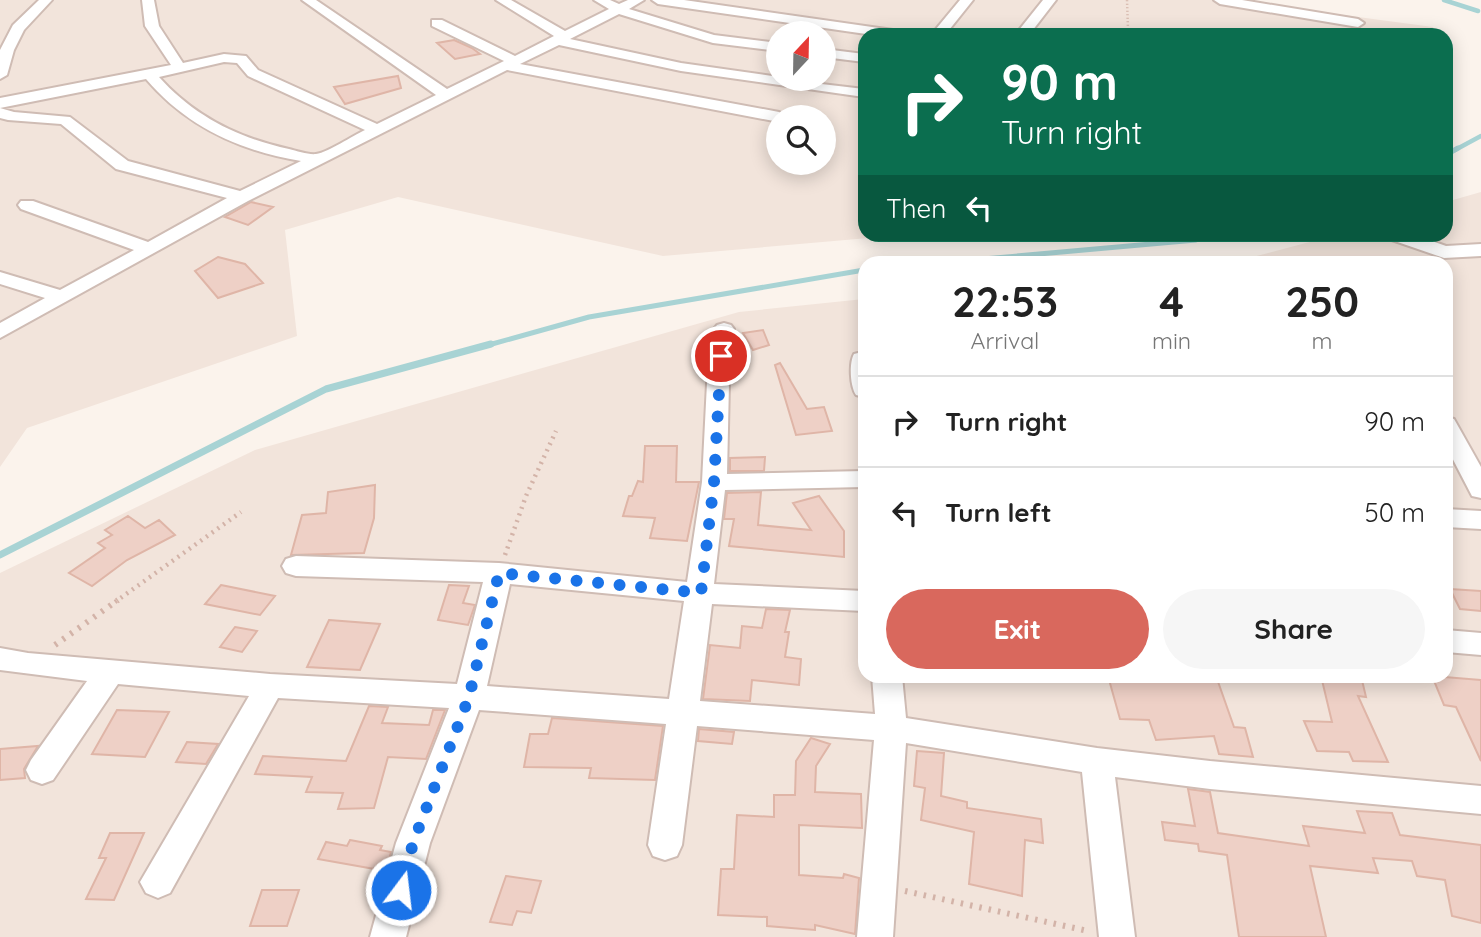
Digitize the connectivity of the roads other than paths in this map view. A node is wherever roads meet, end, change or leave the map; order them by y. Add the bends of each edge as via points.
1 (47, 0) edge
2 (148, 0) edge
3 (308, 0) edge
4 (502, 0) edge
5 (600, 0) edge
6 (638, 0) edge
7 (658, 0) edge
8 (967, 0) edge
9 (1050, 0) edge
10 (1220, 0) edge
11 (621, 9) junction
12 (437, 23) dead end
13 (1358, 23) dead end
14 (944, 28) edge
15 (1028, 28) edge
16 (858, 29) edge
17 (560, 38) junction
18 (766, 45) edge
19 (836, 54) edge
20 (858, 57) edge
21 (510, 64) junction
22 (179, 67) junction
23 (148, 74) junction
24 (0, 75) edge
25 (858, 92) edge
26 (447, 96) junction
27 (0, 103) edge
28 (0, 113) edge
29 (766, 114) edge
30 (377, 130) junction
31 (317, 159) junction
32 (242, 197) junction
33 (27, 205) dead end
34 (1409, 242) edge
35 (150, 249) junction
36 (1481, 250) edge
37 (1438, 256) edge
38 (1446, 256) edge
39 (0, 278) edge
40 (62, 297) junction
41 (724, 329) dead end
42 (0, 332) edge
43 (1453, 437) edge
44 (858, 479) edge
45 (714, 482) junction
46 (1481, 490) edge
47 (1453, 518) edge
48 (1481, 520) edge
49 (296, 566) dead end
50 (499, 573) junction
51 (701, 593) junction
52 (858, 601) edge
53 (1453, 642) edge
54 (1481, 644) edge
55 (14, 662) edge
56 (111, 670) junction
57 (888, 683) edge
58 (270, 686) junction
59 (469, 697) junction
60 (682, 712) junction
61 (891, 728) junction
62 (1097, 761) junction
63 (42, 770) dead end
64 (1481, 800) edge
65 (664, 845) dead end
66 (158, 882) dead end
67 (1109, 936) edge
68 (388, 937) edge
69 (875, 937) edge

1 - 24 street via 18,28
2 - 22 street via 152,26
3 - 26 street
4 - 17 street
5 - 11 street
6 - 11 street
7 - 16 street
8 - 14 street
9 - 15 street
10 - 13 street
11 - 17 street
11 - 18 street via 713,39
12 - 21 street
17 - 21 street
17 - 25 street via 681,67
19 - 20 street
21 - 26 street
21 - 29 street
22 - 23 street
22 - 30 street via 242,59 253,73
23 - 27 street
23 - 31 street via 160,90 192,115 233,140
26 - 30 street
28 - 32 street via 65,120 122,164
30 - 31 street
31 - 32 street
32 - 35 street
33 - 35 street
34 - 37 street
35 - 40 street
36 - 38 street
39 - 40 street
40 - 42 street
41 - 45 street
43 - 46 street
44 - 45 street
45 - 51 street
47 - 48 street
49 - 50 street
50 - 51 street
50 - 59 street
51 - 52 street
51 - 60 street
53 - 54 street
55 - 56 street
56 - 58 street
56 - 63 street
57 - 61 street
58 - 59 street
58 - 66 street
59 - 60 street
59 - 68 street via 413,843
60 - 61 street
60 - 65 street
61 - 62 street
61 - 69 street
62 - 64 street
62 - 67 street

